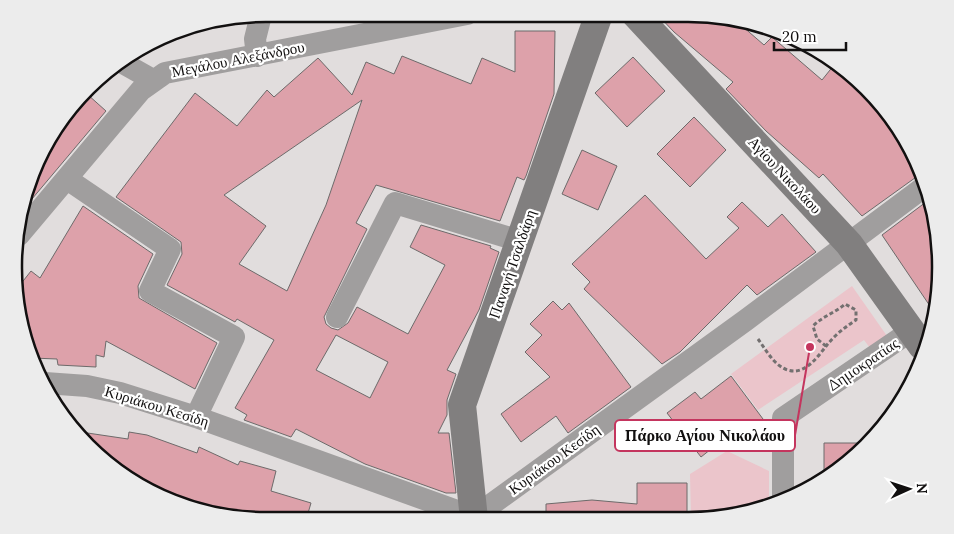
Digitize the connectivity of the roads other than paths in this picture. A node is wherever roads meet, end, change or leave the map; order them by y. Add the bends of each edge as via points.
1 (259, 23) edge
2 (422, 23) edge
3 (596, 23) edge
4 (643, 23) edge
5 (257, 56) junction
6 (128, 66) edge
7 (153, 80) junction
8 (67, 179) junction
9 (920, 190) edge
10 (26, 227) edge
11 (520, 241) junction
12 (849, 244) junction
13 (337, 317) dead end
14 (917, 339) edge
15 (52, 384) edge
16 (196, 417) junction
17 (783, 492) edge
18 (455, 511) edge
19 (473, 511) edge
20 (484, 511) edge

1 - 5 street via 255,39
2 - 5 street, Μεγάλου Αλεξάνδρου
3 - 11 street, Παναγή Τσαλδάρη
4 - 12 street, Αγίου Νικολάου
5 - 7 street, Μεγάλου Αλεξάνδρου via 165,73
6 - 7 street
7 - 8 street, Μεγάλου Αλεξάνδρου via 141,90
8 - 10 street, Μεγάλου Αλεξάνδρου
8 - 16 street via 170,249 150,291 234,337
9 - 12 street, Κυριάκου Κεσίδη
11 - 13 street via 395,203
11 - 19 street, Παναγή Τσαλδάρη via 462,405
12 - 14 street, Αγίου Νικολάου
12 - 20 street, Κυριάκου Κεσίδη
14 - 17 street, Δημοκρατίας via 784,418
15 - 16 street, Κυριάκου Κεσίδη via 120,393
16 - 18 street, Κυριάκου Κεσίδη

